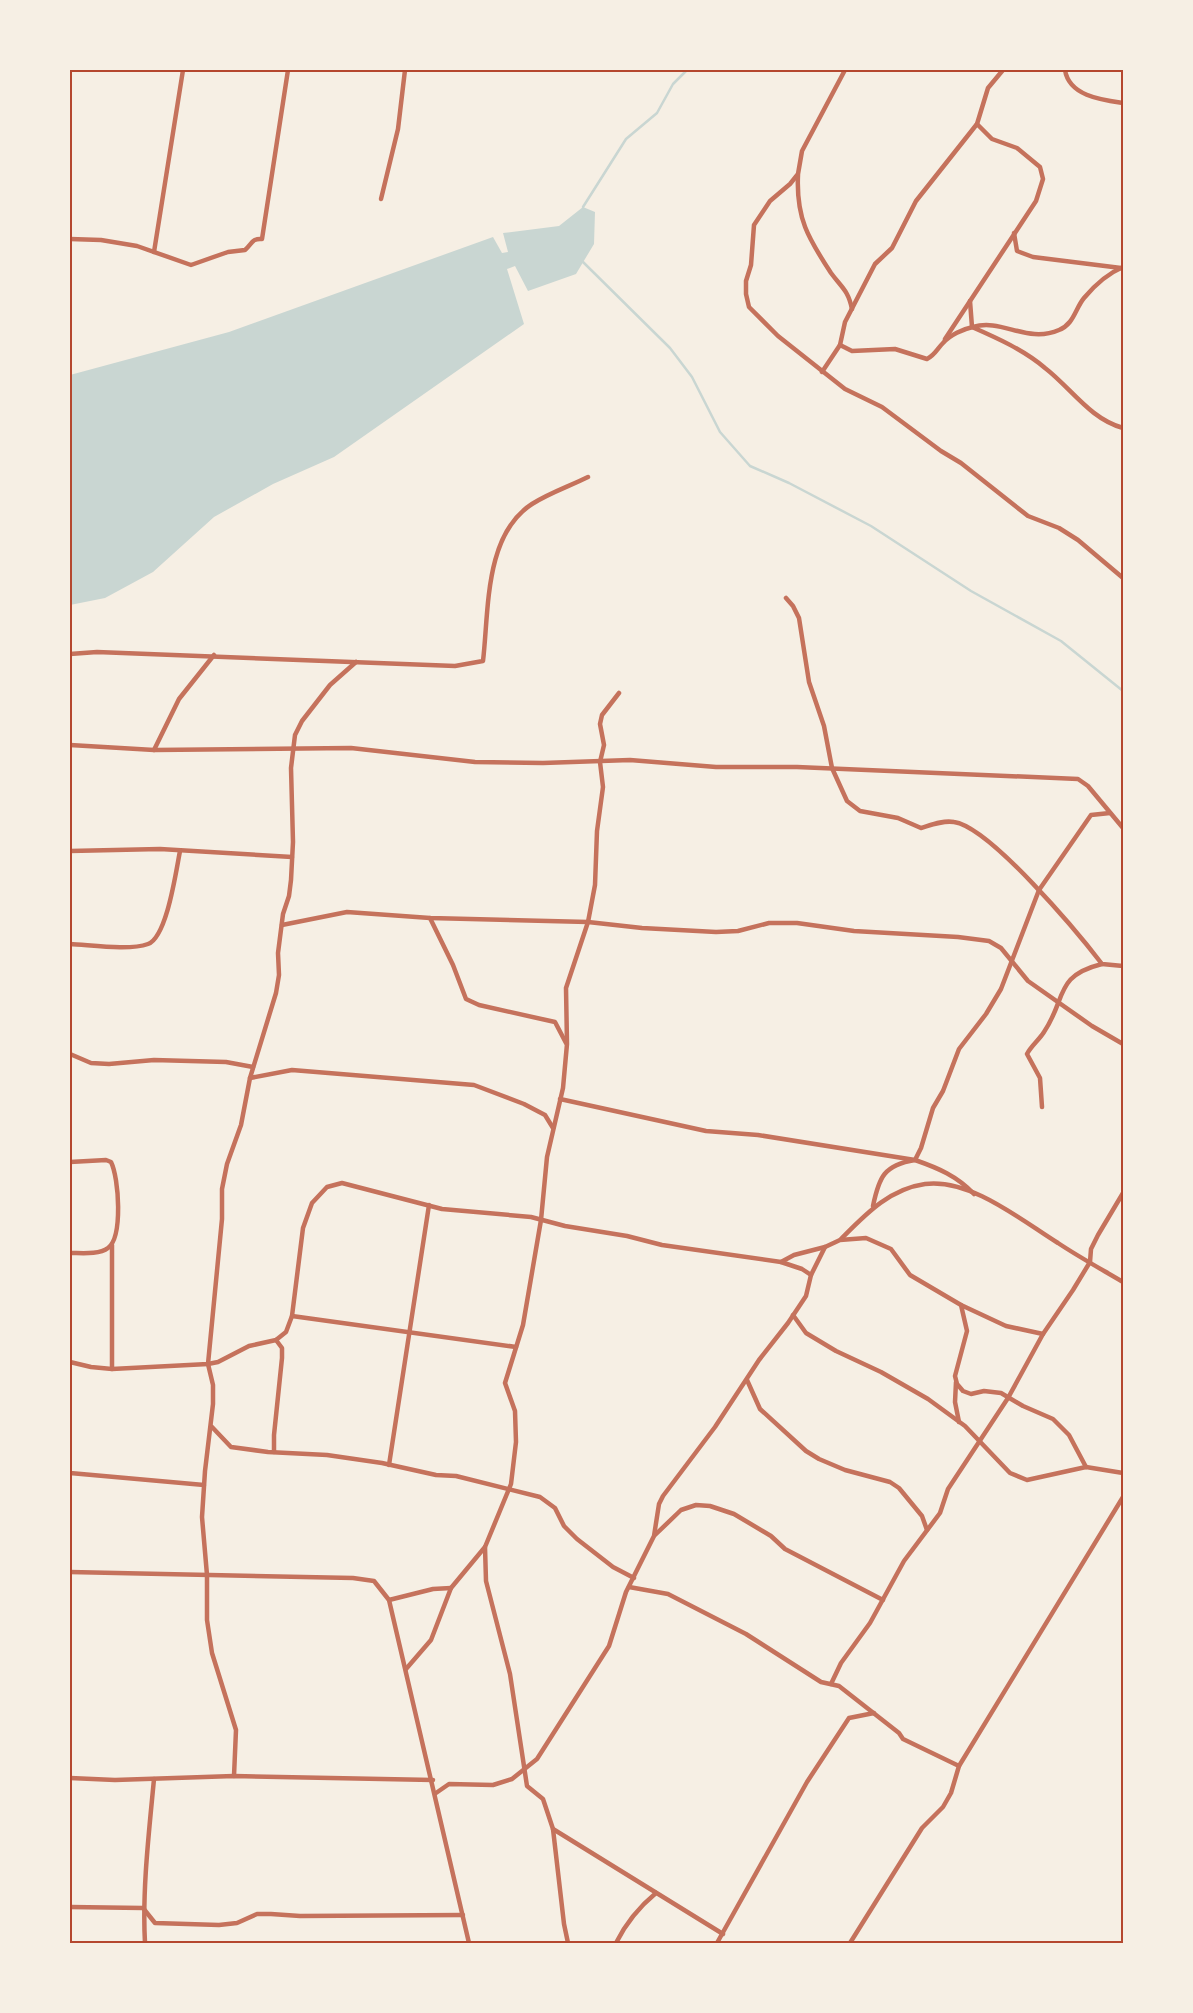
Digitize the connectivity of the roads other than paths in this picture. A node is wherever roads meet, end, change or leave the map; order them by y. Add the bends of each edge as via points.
1 (183, 70) edge
2 (288, 70) edge
3 (406, 70) edge
4 (845, 70) edge
5 (1003, 70) edge
6 (1065, 70) edge
7 (1123, 103) edge
8 (977, 124) junction
9 (798, 174) junction
10 (381, 199) dead end
11 (1014, 234) junction
12 (70, 239) edge
13 (154, 252) junction
14 (1122, 267) edge
15 (970, 300) junction
16 (852, 309) junction
17 (972, 327) junction
18 (942, 343) junction
19 (840, 345) junction
20 (822, 372) junction
21 (1123, 428) edge
22 (588, 477) dead end
23 (1123, 578) edge
24 (786, 598) dead end
25 (70, 654) edge
26 (214, 656) junction
27 (356, 662) junction
28 (619, 693) dead end
29 (70, 745) edge
30 (294, 749) junction
31 (154, 750) junction
32 (600, 762) junction
33 (832, 768) junction
34 (1110, 812) junction
35 (1123, 828) edge
36 (70, 851) edge
37 (180, 851) junction
38 (292, 857) junction
39 (1039, 890) junction
40 (430, 918) junction
41 (588, 922) junction
42 (282, 925) junction
43 (70, 944) edge
44 (1011, 960) junction
45 (1102, 964) junction
46 (1123, 966) edge
47 (1058, 1002) junction
48 (567, 1044) junction
49 (1123, 1044) edge
50 (70, 1054) edge
51 (253, 1067) junction
52 (250, 1078) junction
53 (560, 1099) junction
54 (1042, 1107) dead end
55 (553, 1128) junction
56 (915, 1160) junction
57 (70, 1162) edge
58 (1123, 1193) edge
59 (974, 1194) junction
60 (429, 1205) junction
61 (873, 1206) junction
62 (541, 1220) junction
63 (840, 1240) junction
64 (112, 1245) junction
65 (825, 1247) junction
66 (70, 1253) edge
67 (781, 1262) junction
68 (1090, 1262) junction
69 (811, 1275) junction
70 (1123, 1282) edge
71 (961, 1305) junction
72 (793, 1315) junction
73 (292, 1316) junction
74 (409, 1332) junction
75 (1043, 1334) junction
76 (276, 1340) junction
77 (516, 1347) junction
78 (70, 1362) edge
79 (208, 1364) junction
80 (112, 1368) junction
81 (956, 1378) junction
82 (747, 1380) junction
83 (1008, 1398) junction
84 (959, 1422) junction
85 (212, 1427) junction
86 (979, 1442) junction
87 (274, 1452) junction
88 (390, 1465) junction
89 (1086, 1467) junction
90 (70, 1473) edge
91 (1123, 1473) edge
92 (204, 1485) junction
93 (510, 1489) junction
94 (1123, 1497) edge
95 (927, 1530) junction
96 (654, 1536) junction
97 (485, 1547) junction
98 (70, 1572) edge
99 (207, 1575) junction
100 (634, 1578) junction
101 (629, 1587) junction
102 (451, 1588) junction
103 (390, 1600) junction
104 (883, 1600) junction
105 (406, 1669) junction
106 (831, 1684) junction
107 (874, 1713) junction
108 (959, 1766) junction
109 (524, 1772) junction
110 (234, 1776) junction
111 (70, 1778) edge
112 (154, 1779) junction
113 (433, 1780) junction
114 (436, 1793) junction
115 (553, 1829) junction
116 (656, 1893) junction
117 (70, 1907) edge
118 (143, 1908) junction
119 (463, 1915) junction
120 (723, 1934) junction
121 (145, 1943) edge
122 (469, 1943) edge
123 (568, 1943) edge
124 (616, 1943) edge
125 (717, 1943) edge
126 (850, 1943) edge

1 - 13 street
2 - 13 street via 262,239 256,238 245,250 228,252 199,264
3 - 10 street via 398,129
4 - 9 street via 802,151
5 - 8 street via 988,88
6 - 7 street via 1066,76 1081,93
8 - 11 street via 992,139 1017,148 1040,167 1044,179 1036,201
8 - 16 street via 916,201 892,248 874,264
9 - 16 street via 797,201 806,232 848,293
9 - 20 street via 770,201 754,225 746,294 749,306 778,336
11 - 14 street via 1017,251 1033,257
11 - 15 street
12 - 13 street via 100,240
14 - 17 street via 1096,285 1083,299 1070,324 1059,330 1025,334 986,324
15 - 17 street
15 - 18 street
16 - 19 street via 845,322
17 - 18 street
17 - 21 street via 1004,341 1045,367 1089,410
18 - 19 street via 927,359 895,349 852,351
19 - 20 street
20 - 23 street via 845,389 882,407 1028,516 1060,528 1078,540
22 - 27 street via 532,504 506,535 490,586 483,661 455,666
24 - 33 street via 799,618 809,682 824,726
25 - 26 street
26 - 27 street
26 - 31 street via 179,699
27 - 30 street via 330,685 302,721 295,735
28 - 32 street via 602,715 600,724 604,745
29 - 31 street
30 - 31 street
30 - 32 street via 351,748 475,762
30 - 38 street via 291,768
32 - 33 street via 637,760 716,767
32 - 41 street via 603,787 595,885
33 - 34 street via 1078,778
33 - 39 street via 847,800 860,811 898,818 921,828 939,822 957,822 987,840
34 - 35 street
34 - 39 street via 1091,815
36 - 37 street
37 - 38 street
37 - 43 street via 172,895 158,937 148,944 129,946
38 - 42 street via 289,896
39 - 44 street
39 - 45 street
40 - 41 street
40 - 42 street via 347,912
40 - 48 street via 466,999 479,1005 555,1022
41 - 44 street via 716,932 738,931 769,923 797,923 854,931 949,936 989,941 1001,948
41 - 48 street via 566,988
42 - 51 street via 276,993
44 - 47 street via 1028,982
44 - 56 street via 1001,989 959,1049
45 - 46 street
45 - 47 street via 1073,976
47 - 49 street
47 - 54 street via 1045,1032 1027,1054 1040,1078
48 - 53 street
50 - 51 street via 91,1063 154,1060 226,1062
51 - 52 street
52 - 55 street via 292,1070 474,1085 531,1108 545,1116
52 - 79 street via 241,1125 226,1164 222,1189
53 - 55 street
53 - 56 street via 706,1131 758,1135
55 - 62 street via 546,1157
56 - 59 street via 961,1180
56 - 61 street via 895,1163 878,1182
57 - 64 street via 111,1162 118,1187 117,1237
58 - 68 street via 1091,1249
59 - 61 street via 961,1188 926,1184 900,1191
59 - 68 street via 1007,1209
60 - 62 street
60 - 73 street via 342,1183 327,1187 312,1202 303,1228
60 - 74 street
61 - 63 street
62 - 67 street via 662,1245
62 - 77 street via 523,1325
63 - 65 street
63 - 71 street via 866,1238 891,1249 910,1275
64 - 66 street via 106,1250
64 - 80 street
65 - 67 street
65 - 69 street
67 - 69 street
68 - 70 street
68 - 75 street
69 - 72 street via 806,1296
71 - 75 street via 1006,1326
71 - 81 street via 967,1330
72 - 82 street
72 - 84 street via 806,1333 836,1352 881,1372
73 - 74 street
73 - 76 street via 286,1332
74 - 77 street
74 - 88 street
75 - 83 street
76 - 79 street via 249,1346
76 - 87 street via 282,1348 282,1358
77 - 93 street via 505,1384 516,1422
78 - 80 street
79 - 80 street
79 - 85 street via 213,1385
81 - 83 street via 963,1391 971,1394 992,1390
81 - 84 street via 955,1402
82 - 95 street via 760,1409 806,1451 845,1470 894,1485 922,1516
82 - 96 street via 663,1496
83 - 86 street
83 - 89 street via 1053,1418 1068,1434
84 - 86 street
85 - 87 street via 231,1447
85 - 92 street
86 - 89 street via 1010,1473 1027,1480
86 - 95 street via 948,1489 940,1513
87 - 88 street via 327,1455
88 - 93 street
89 - 91 street
90 - 92 street
92 - 99 street via 202,1516
93 - 97 street
93 - 100 street via 540,1497 554,1508 564,1526 578,1539
94 - 108 street
95 - 104 street via 904,1561
96 - 100 street
96 - 104 street via 680,1510 696,1505 710,1506 734,1514 771,1536 785,1549
97 - 102 street
97 - 109 street via 486,1580 510,1674
98 - 99 street
99 - 103 street via 366,1579 374,1582
99 - 110 street via 207,1620 212,1653 236,1730
100 - 101 street
101 - 106 street via 668,1594 690,1604 746,1634 821,1682
101 - 109 street via 609,1646 537,1759
102 - 103 street
102 - 105 street via 431,1640
103 - 105 street
104 - 106 street via 841,1663
105 - 113 street
106 - 107 street via 839,1686
107 - 108 street via 902,1739
107 - 120 street via 849,1718 807,1782
108 - 126 street via 943,1807 922,1828
109 - 114 street via 493,1784 448,1784
109 - 115 street via 527,1786 543,1799
110 - 112 street
110 - 113 street
111 - 112 street
112 - 118 street
113 - 114 street
114 - 119 street
115 - 116 street
115 - 123 street
116 - 120 street
116 - 124 street via 643,1903
117 - 118 street
118 - 119 street via 155,1923 192,1925 237,1923 257,1914
118 - 121 street
119 - 122 street
120 - 125 street

